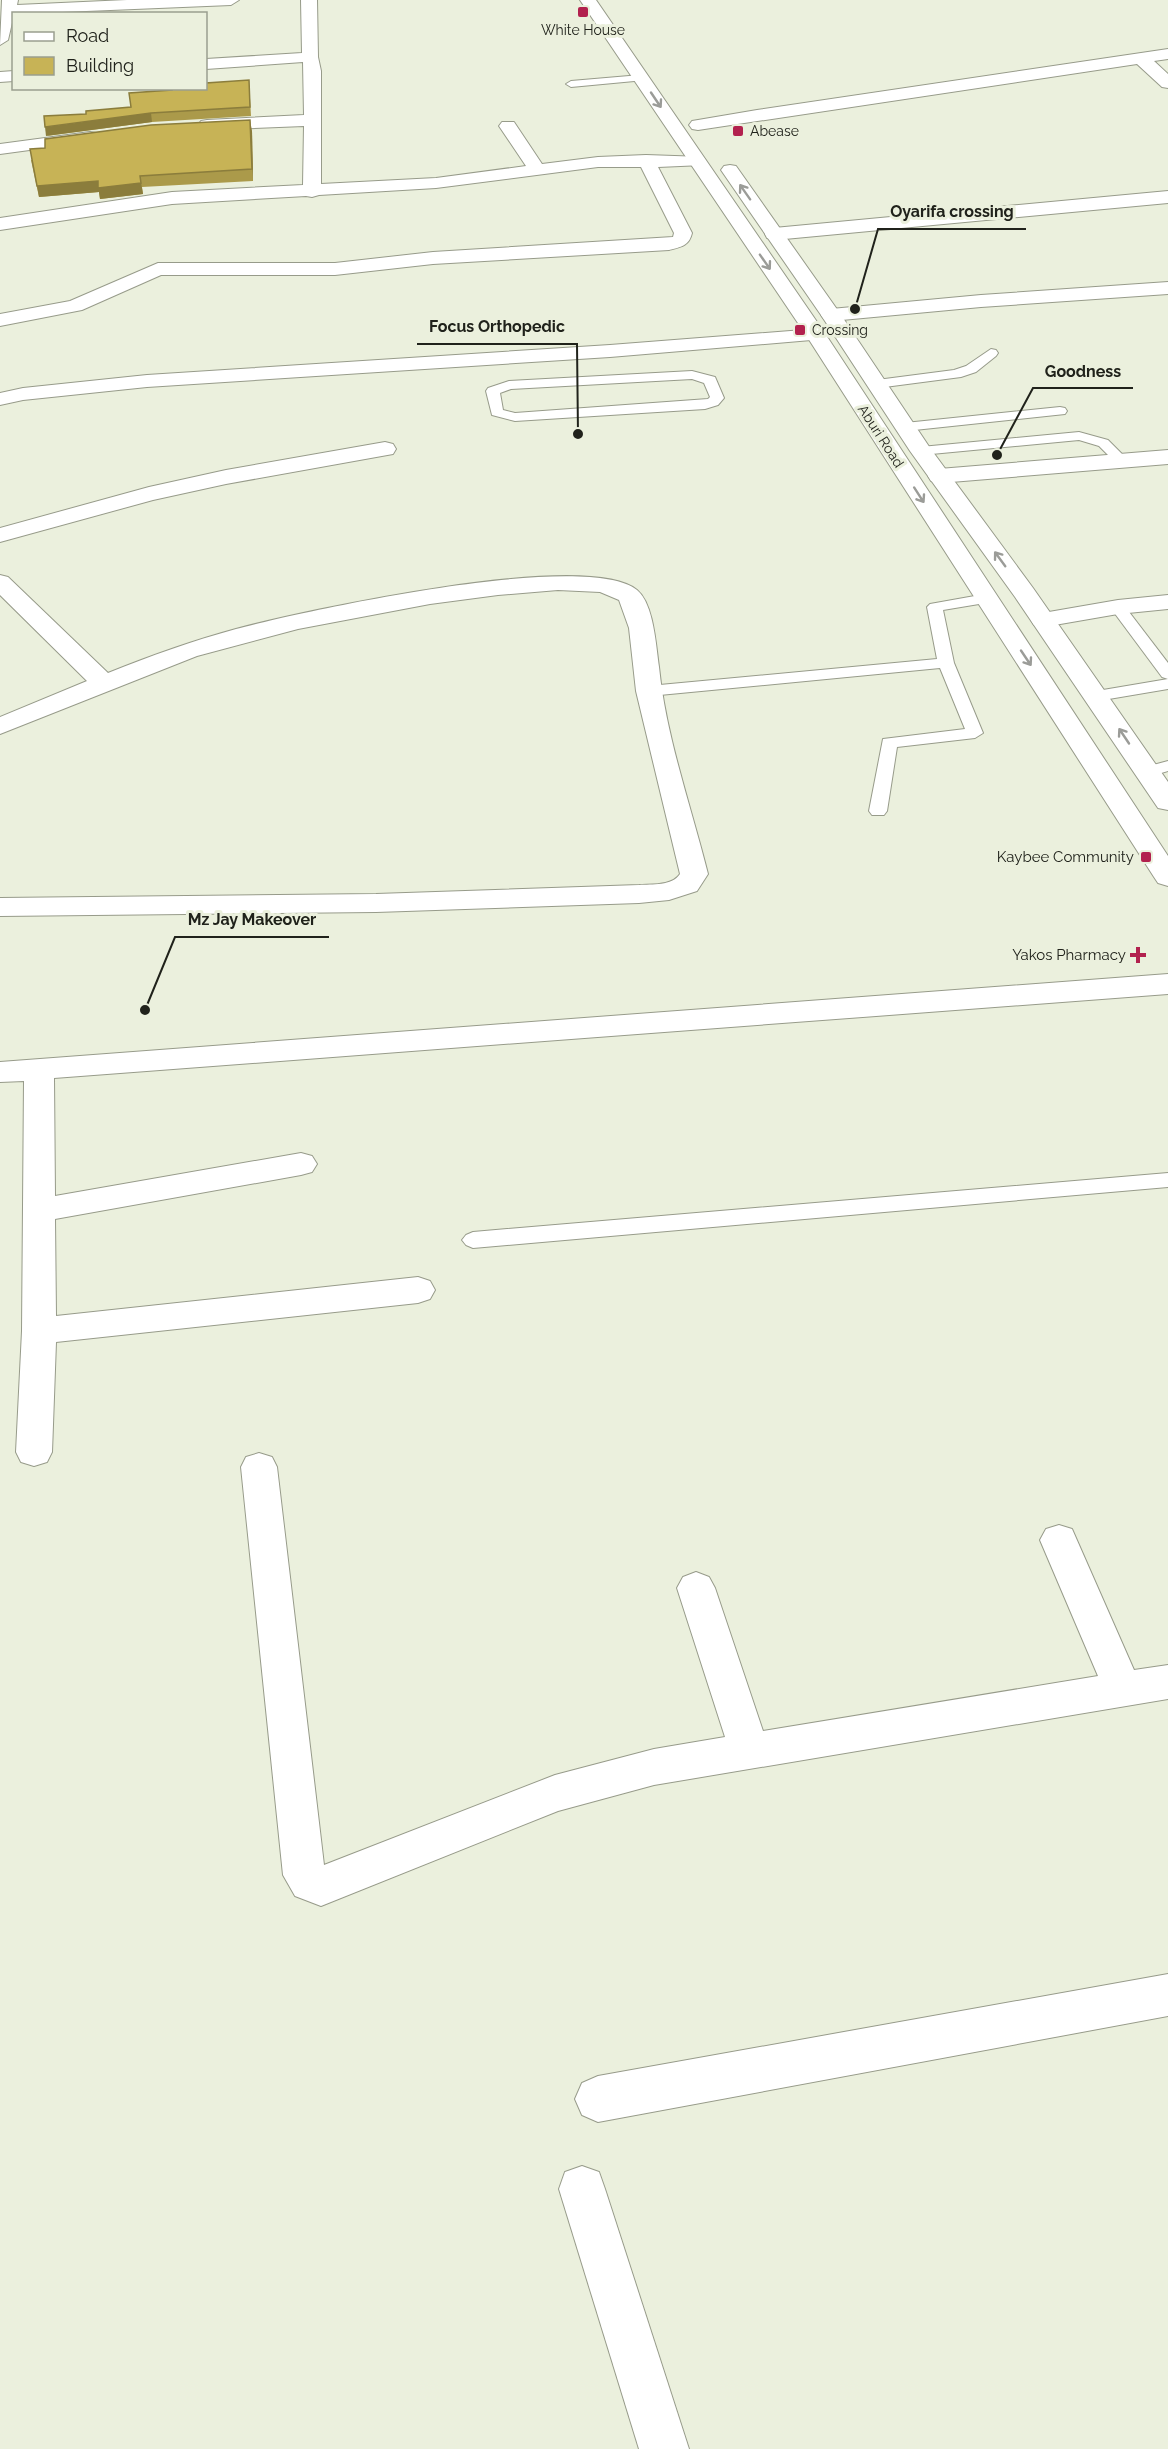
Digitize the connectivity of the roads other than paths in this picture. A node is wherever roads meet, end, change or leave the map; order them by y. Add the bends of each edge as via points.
1 (231, 0) edge
2 (309, 0) edge
3 (588, 0) edge
4 (9, 5) edge
5 (0, 40) edge
6 (1168, 54) edge
7 (310, 57) junction
8 (1141, 58) junction
9 (207, 64) edge
10 (641, 78) junction
11 (1168, 83) edge
12 (571, 84) dead end
13 (685, 106) dead end
14 (313, 120) junction
15 (698, 125) junction
16 (194, 126) edge
17 (508, 126) dead end
18 (105, 135) edge
19 (0, 149) edge
20 (708, 152) junction
21 (646, 160) junction
22 (536, 168) junction
23 (312, 192) junction
24 (1168, 197) edge
25 (0, 224) edge
26 (774, 234) junction
27 (1168, 288) edge
28 (831, 315) junction
29 (0, 320) edge
30 (816, 335) junction
31 (991, 352) dead end
32 (614, 365) junction
33 (877, 384) junction
34 (0, 399) edge
35 (1060, 411) dead end
36 (905, 427) junction
37 (984, 445) junction
38 (385, 448) dead end
39 (921, 451) junction
40 (1168, 457) edge
41 (1122, 461) junction
42 (1000, 471) junction
43 (939, 476) junction
44 (0, 535) edge
45 (0, 582) edge
46 (1025, 593) junction
47 (986, 599) junction
48 (1168, 602) edge
49 (1118, 607) junction
50 (1043, 620) junction
51 (946, 663) junction
52 (1168, 674) edge
53 (104, 683) junction
54 (1168, 684) edge
55 (650, 691) junction
56 (1097, 696) junction
57 (0, 726) edge
58 (1158, 769) edge
59 (1168, 802) edge
60 (878, 811) dead end
61 (1168, 878) edge
62 (0, 907) edge
63 (1168, 984) edge
64 (39, 1068) junction
65 (0, 1072) edge
66 (301, 1164) dead end
67 (1168, 1180) edge
68 (40, 1210) junction
69 (473, 1240) dead end
70 (418, 1290) dead end
71 (39, 1331) junction
72 (34, 1452) dead end
73 (259, 1467) dead end
74 (1059, 1540) dead end
75 (696, 1588) dead end
76 (1168, 1682) edge
77 (1123, 1690) junction
78 (750, 1751) junction
79 (1168, 1995) edge
80 (598, 2099) dead end
81 (582, 2189) dead end
82 (664, 2449) edge

1 - 4 main road
2 - 7 main road
3 - 10 main road, Aburi Road
4 - 5 main road
6 - 8 main road
7 - 9 main road
7 - 14 main road
8 - 11 main road
8 - 15 main road
10 - 12 lane
10 -> 20 main road, Aburi Road
13 - 15 main road, Aburi Road
14 - 16 main road
14 - 23 main road
15 - 20 main road, Aburi Road
17 - 22 main road
18 - 19 main road
20 - 21 main road
26 -> 20 main road, Aburi Road
20 -> 30 main road, Aburi Road
21 - 22 main road
21 - 29 main road via 682,233 681,240 335,269 158,270 75,306
22 - 23 main road via 471,180
23 - 25 main road via 172,198
24 - 26 main road
26 - 28 main road, Aburi Road
27 - 28 main road
28 - 33 main road, Aburi Road
30 - 32 main road
30 -> 47 main road, Aburi Road
31 - 33 lane via 971,369 956,374
32 - 32 lane via 703,376 710,380 717,398 705,405 515,417 497,412 493,391
32 - 34 main road via 147,381
33 - 36 main road, Aburi Road
35 - 36 lane
36 - 39 main road, Aburi Road
37 - 39 lane
37 - 41 lane via 1079,436 1105,442
37 - 42 lane
38 - 44 main road via 171,489
39 - 43 main road, Aburi Road
40 - 41 main road
41 - 42 main road
42 - 43 main road
46 -> 43 main road, Aburi Road
45 - 53 main road
46 - 47 main road
46 - 50 main road, Aburi Road
47 - 51 lane via 935,607
47 -> 61 main road, Aburi Road
48 - 49 main road
49 - 50 main road
49 - 52 lane
50 - 56 main road, Aburi Road
51 - 55 lane
51 - 60 lane via 975,733 889,743
53 - 55 main road via 216,641 340,611 489,589 599,584 617,587 627,594 637,614
53 - 57 main road
54 - 56 lane
55 - 62 main road via 694,874 687,885 669,891 400,903
58 -> 56 main road, Aburi Road
58 - 59 main road, Aburi Road
63 - 64 main road
64 - 65 main road
64 - 68 main road
66 - 68 main road
67 - 69 lane
68 - 71 main road
70 - 71 main road
71 - 72 main road
73 - 78 main road via 304,1875 310,1882 321,1886 555,1793 654,1767
74 - 77 main road
75 - 78 main road
76 - 77 main road
77 - 78 main road
79 - 80 main road
81 - 82 main road

